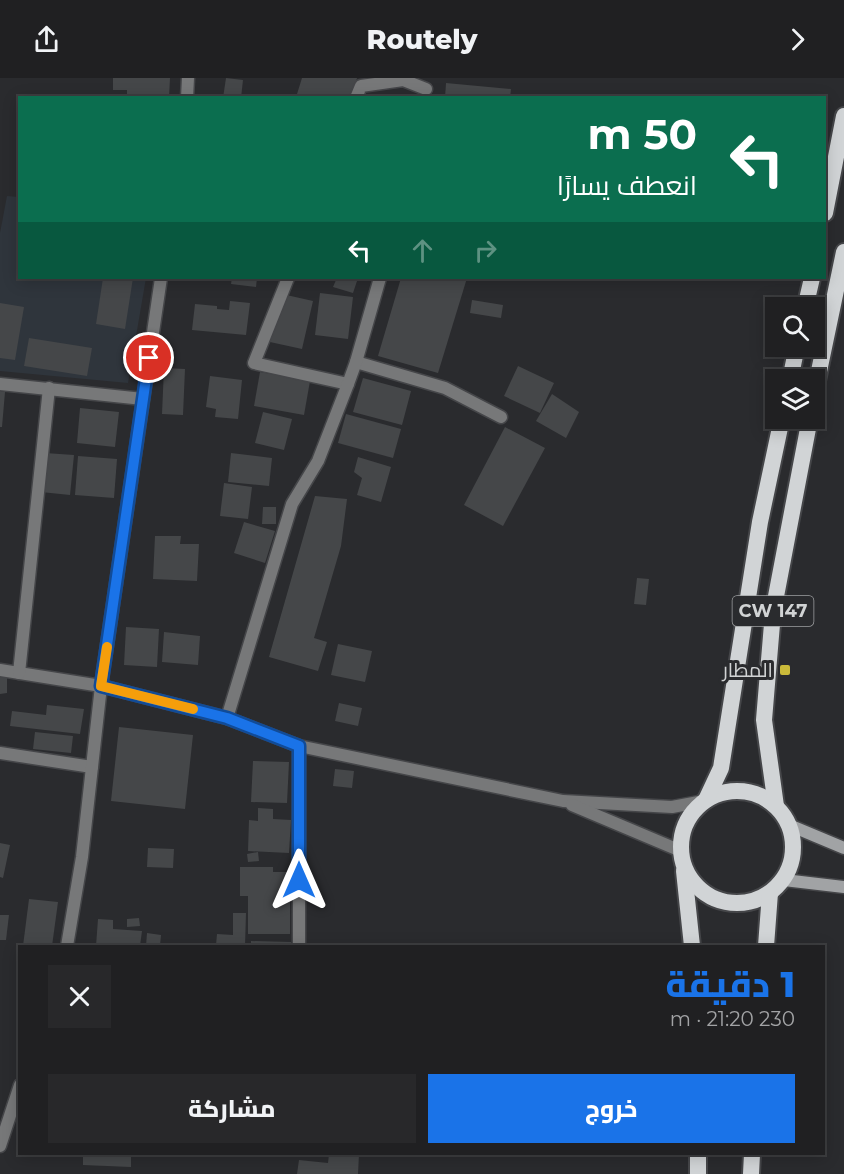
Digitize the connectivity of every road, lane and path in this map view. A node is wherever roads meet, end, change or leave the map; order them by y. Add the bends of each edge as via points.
1 (188, 78) edge
2 (425, 88) edge
3 (187, 96) edge
4 (357, 96) edge
5 (844, 116) edge
6 (826, 208) edge
7 (844, 252) edge
8 (161, 279) edge
9 (288, 279) edge
10 (380, 279) edge
11 (812, 279) edge
12 (808, 297) edge
13 (357, 362) junction
14 (819, 369) edge
15 (0, 384) edge
16 (348, 384) junction
17 (49, 388) junction
18 (143, 399) junction
19 (501, 417) dead end
20 (780, 429) edge
21 (808, 429) edge
22 (0, 670) edge
23 (19, 673) junction
24 (101, 686) junction
25 (227, 718) junction
26 (299, 746) junction
27 (0, 753) edge
28 (92, 767) junction
29 (563, 801) junction
30 (705, 801) junction
31 (776, 806) junction
32 (789, 825) junction
33 (844, 848) edge
34 (682, 858) junction
35 (784, 880) junction
36 (844, 887) edge
37 (770, 893) junction
38 (67, 945) edge
39 (299, 945) edge
40 (692, 945) edge
41 (766, 945) edge
42 (18, 1091) edge
43 (0, 1146) edge
44 (698, 1155) edge
45 (752, 1155) edge
46 (698, 1174) edge
47 (751, 1174) edge

1 - 3 street
2 - 4 street via 403,80 361,86
5 - 6 highway
7 - 14 highway
8 - 18 street
9 - 16 street via 254,363
10 - 13 street
11 - 12 highway
13 - 16 street
13 - 19 street via 445,388
15 - 17 street
16 - 25 street via 318,461 292,504
17 - 18 street
17 - 23 street
18 - 24 street
20 - 30 highway, CW 147 via 760,522 721,768
21 - 31 highway, CW 147 via 773,612 764,720
22 - 23 street
23 - 24 street
24 - 25 street
24 - 28 street
25 - 26 street
26 - 29 street
26 - 39 street
27 - 28 street
28 - 38 street
29 - 30 street via 672,807
29 - 34 street
30 - 31 highway via 723,792 742,791
30 - 34 highway via 686,823 681,837
31 - 32 highway
32 - 33 main road
32 - 35 highway via 794,843 792,862
34 - 37 highway via 691,880 719,901 754,901
34 - 40 highway
35 - 36 main road
35 - 37 highway
37 - 41 highway
42 - 43 street
44 - 46 highway
45 - 47 highway

